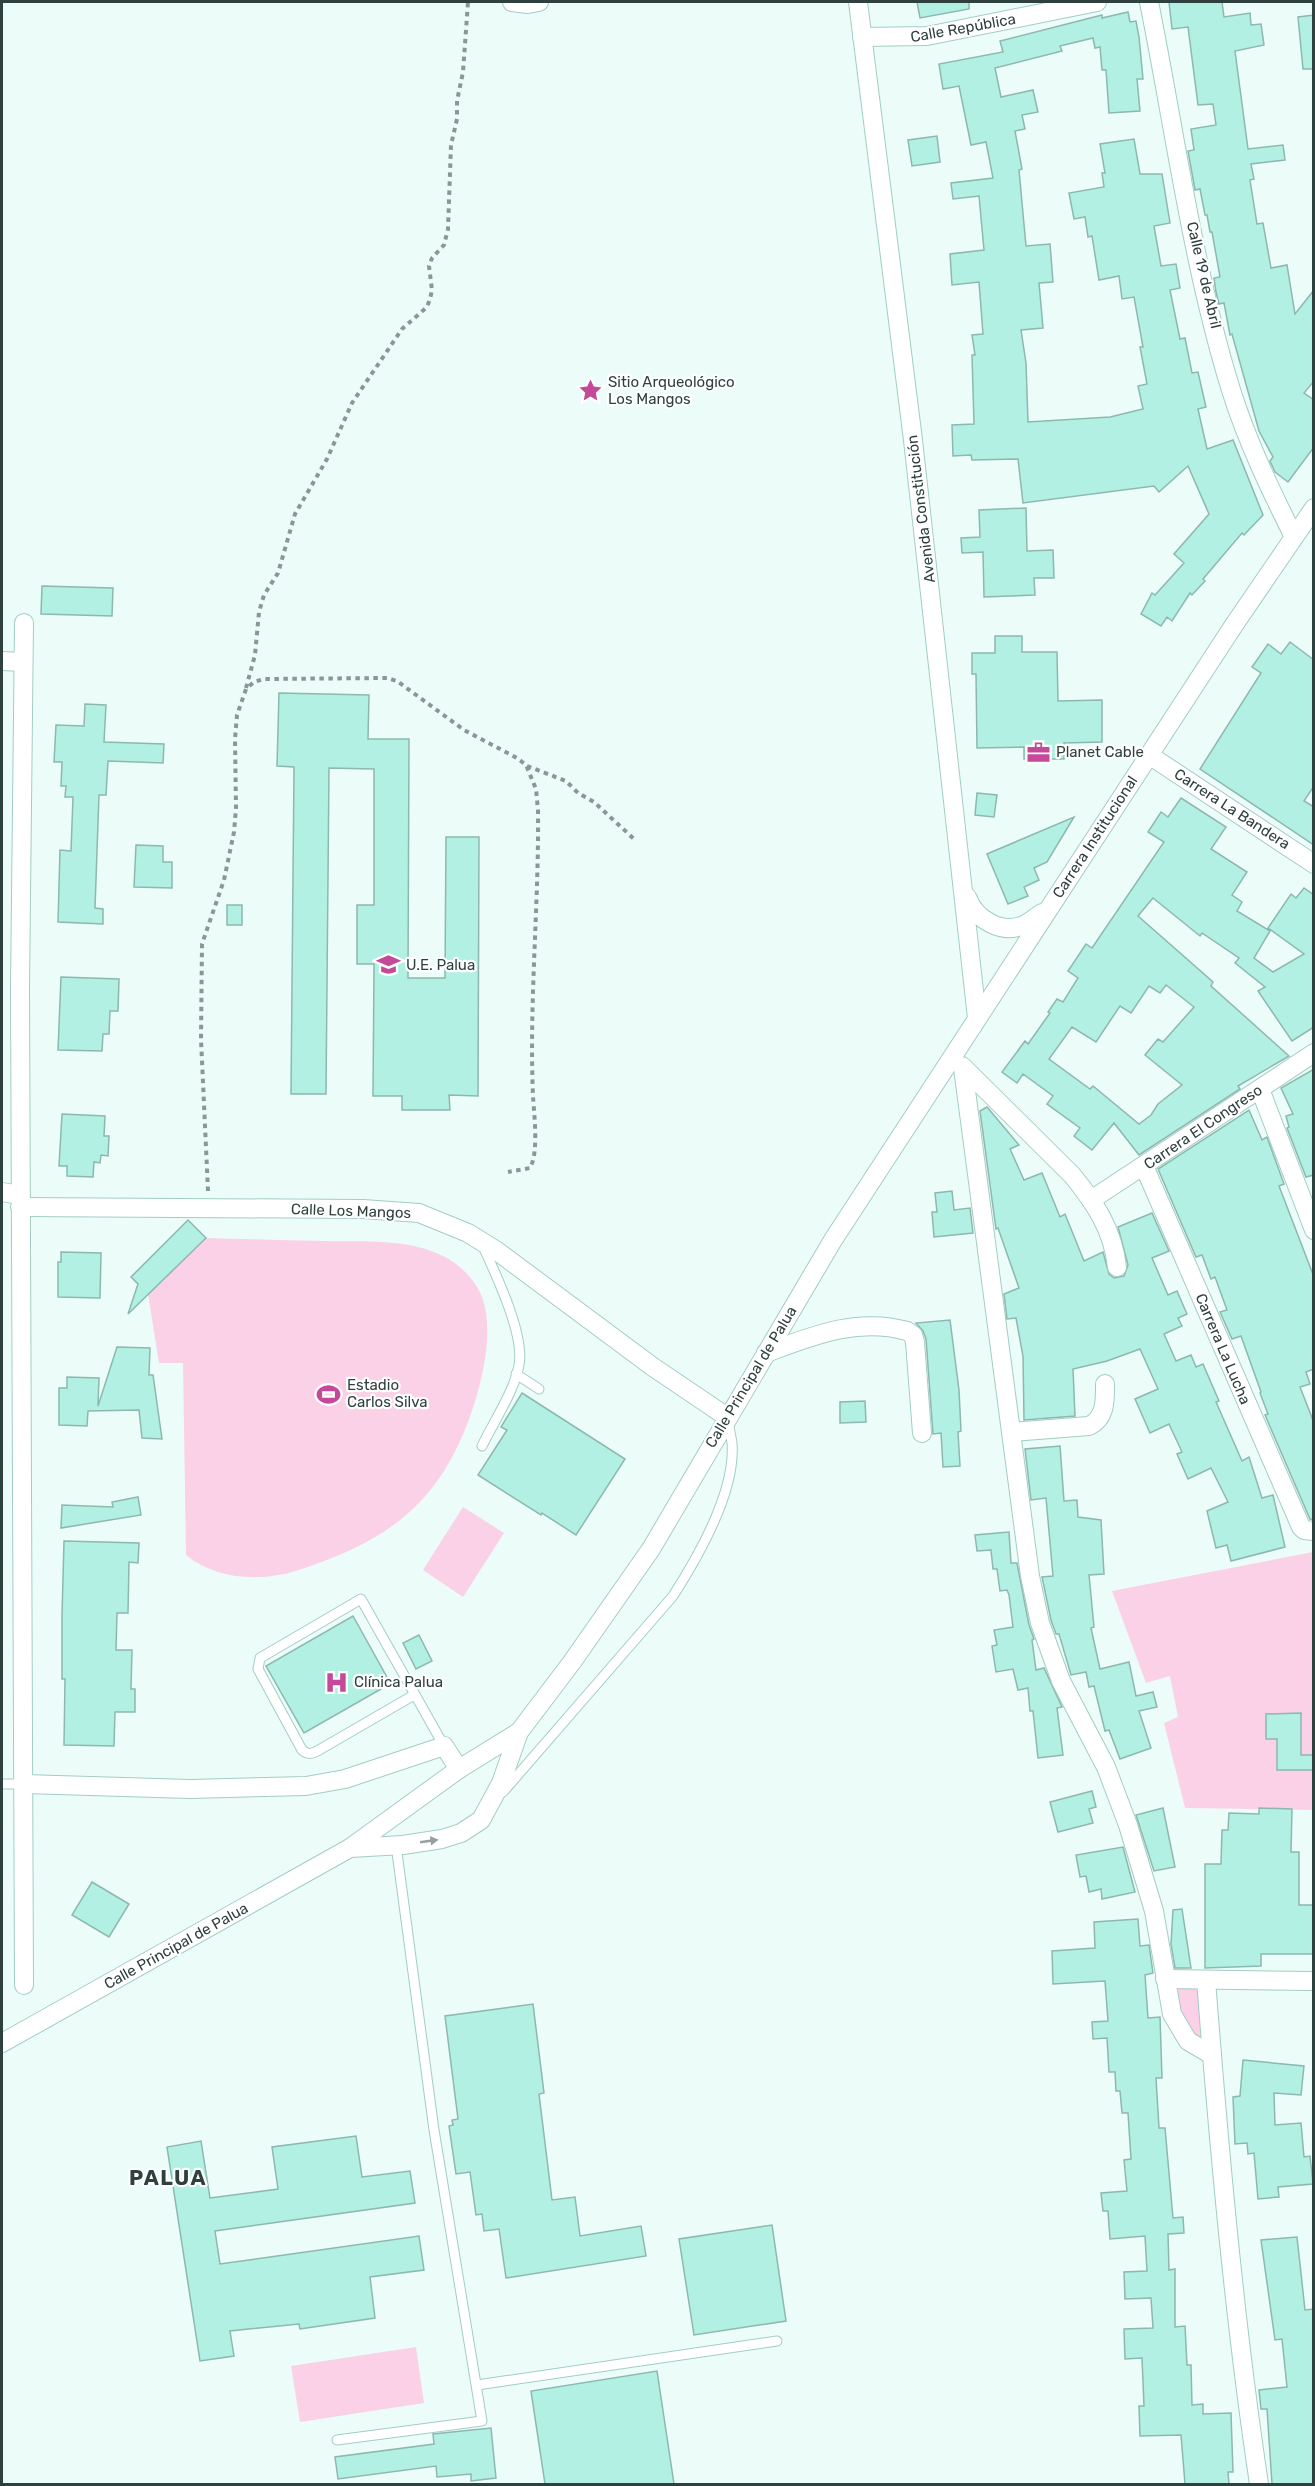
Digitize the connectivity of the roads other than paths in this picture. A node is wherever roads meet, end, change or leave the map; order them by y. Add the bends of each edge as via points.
1 (512, 2) edge
2 (539, 2) edge
3 (858, 2) edge
4 (1097, 2) edge
5 (1149, 2) edge
6 (862, 37) junction
7 (1314, 508) edge
8 (1294, 537) junction
9 (24, 623) dead end
10 (2, 661) edge
11 (23, 663) junction
12 (1149, 755) junction
13 (1314, 864) edge
14 (963, 887) junction
15 (1048, 909) junction
16 (977, 1018) junction
17 (1314, 1053) edge
18 (958, 1062) junction
19 (1260, 1089) junction
20 (1144, 1166) junction
21 (2, 1192) edge
22 (1091, 1200) junction
23 (20, 1201) junction
24 (1314, 1230) edge
25 (481, 1241) junction
26 (1117, 1267) dead end
27 (766, 1353) junction
28 (516, 1374) junction
29 (1105, 1384) dead end
30 (539, 1389) dead end
31 (728, 1418) junction
32 (1011, 1432) junction
33 (922, 1433) dead end
34 (482, 1446) dead end
35 (1309, 1531) edge
36 (414, 1695) junction
37 (519, 1732) junction
38 (444, 1746) junction
39 (459, 1769) junction
40 (2, 1784) edge
41 (24, 1784) junction
42 (481, 1820) junction
43 (396, 1845) junction
44 (350, 1848) junction
45 (1165, 1980) junction
46 (1206, 1980) junction
47 (1314, 1981) edge
48 (24, 1985) dead end
49 (2, 2043) edge
50 (1212, 2055) junction
51 (777, 2341) dead end
52 (477, 2385) junction
53 (337, 2440) dead end
54 (1259, 2484) edge

1 - 2 street
3 - 6 street, Avenida Constitución
4 - 6 street, Calle República via 927,36
5 - 8 street, Calle 19 de Abril via 1200,270 1231,389 1263,475
6 - 14 street, Avenida Constitución via 915,451
7 - 8 street, Carrera Institucional
8 - 12 street, Carrera Institucional
9 - 11 street
10 - 11 street
11 - 23 street
12 - 13 street, Carrera La Bandera
12 - 15 street, Carrera Institucional
14 - 15 street via 977,915 997,926 1024,925
14 - 16 street, Avenida Constitución
15 - 16 street, Carrera Institucional
16 - 18 street, Calle Principal de Palua
17 - 19 street, Carrera El Congreso
18 - 22 street via 1072,1175
18 - 27 street, Calle Principal de Palua via 822,1257
18 - 32 street
19 - 20 street, Carrera El Congreso
19 - 24 street
20 - 22 street, Carrera El Congreso
20 - 35 street, Carrera La Lucha via 1258,1432 1301,1527
21 - 23 street, Calle Los Mangos
22 - 26 street via 1106,1222
23 - 25 street, Calle Los Mangos via 402,1210 440,1221
23 - 41 street
25 - 28 lane via 511,1316 519,1350
25 - 31 street, Calle Los Mangos
27 - 31 street, Calle Principal de Palua
27 - 33 street via 819,1333 846,1328 867,1325 907,1331 915,1342
28 - 30 lane
28 - 34 lane
29 - 32 street via 1105,1407 1096,1423
31 - 37 street, Calle Principal de Palua via 630,1580
31 - 42 lane via 732,1445 729,1474 720,1504 686,1576
32 - 45 street via 1040,1623 1061,1681 1106,1767 1128,1825 1155,1911
36 - 36 lane via 312,1754 306,1753 257,1664 260,1658 361,1599
36 - 38 lane
37 - 39 street, Calle Principal de Palua
37 - 42 street, Calle Principal de Palua via 501,1783
38 - 39 street
38 - 41 street via 345,1779 306,1786 190,1789
39 - 44 street, Calle Principal de Palua
40 - 41 lane
41 - 48 street
43 -> 42 street, Calle Principal de Palua via 442,1839
43 - 44 street, Calle Principal de Palua
43 - 52 lane via 434,2130
44 - 49 street, Calle Principal de Palua
45 - 46 street
45 - 50 street via 1180,2030 1188,2041
46 - 47 street
46 - 50 street
50 - 54 street
51 - 52 lane
52 - 53 lane via 482,2421

